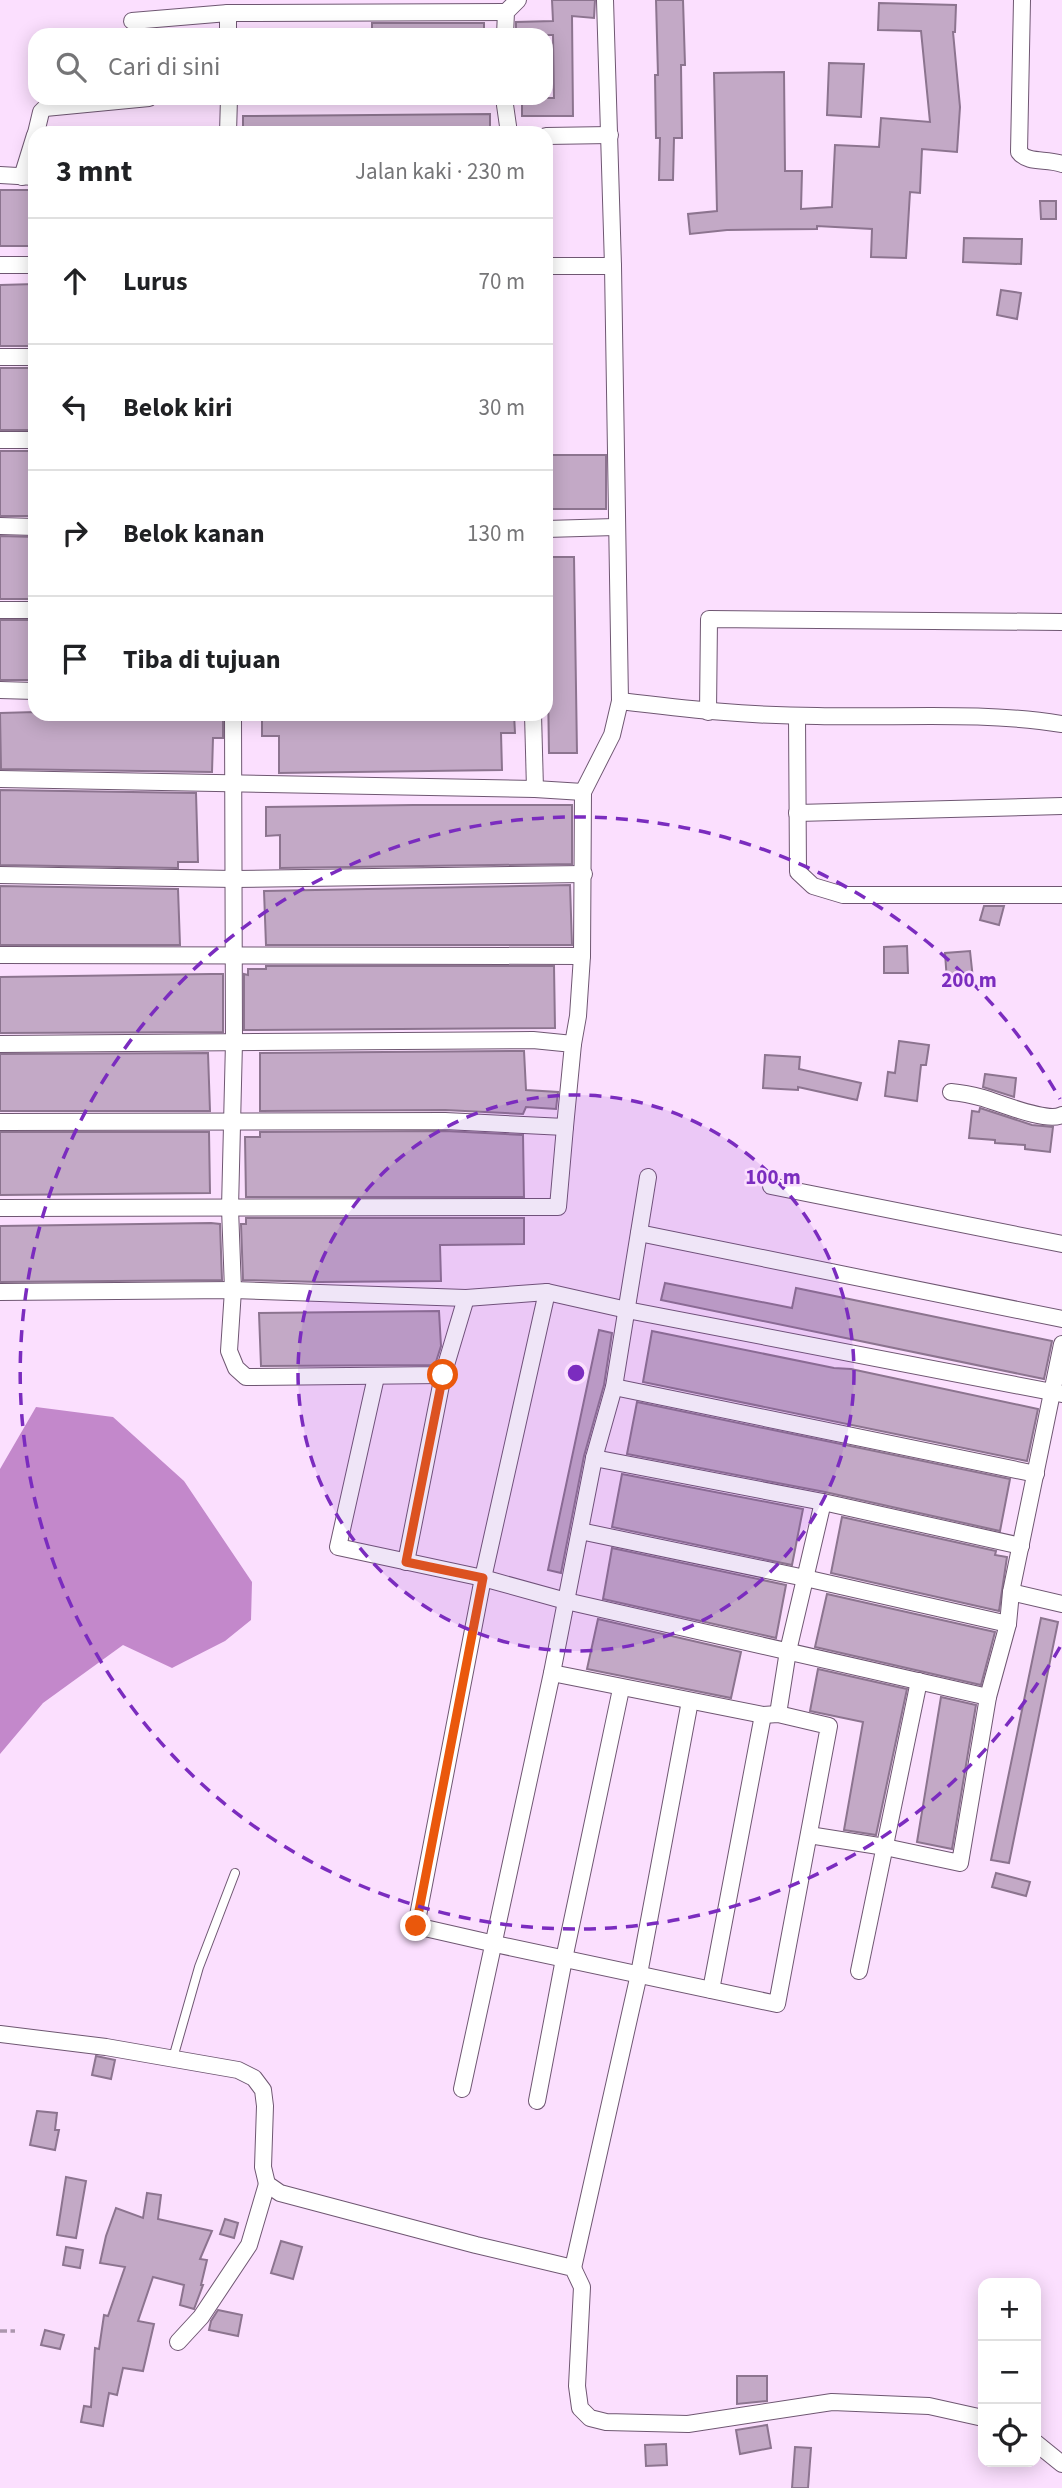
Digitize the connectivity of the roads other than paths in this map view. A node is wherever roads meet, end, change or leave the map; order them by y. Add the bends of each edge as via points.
1 (518, 0) edge
2 (605, 0) edge
3 (1022, 0) edge
4 (325, 6) edge
5 (506, 12) junction
6 (228, 13) junction
7 (132, 21) dead end
8 (228, 28) edge
9 (505, 28) edge
10 (76, 105) edge
11 (229, 105) edge
12 (505, 105) edge
13 (37, 126) edge
14 (228, 126) edge
15 (508, 126) edge
16 (610, 135) junction
17 (553, 136) edge
18 (1062, 164) edge
19 (0, 175) edge
20 (28, 177) edge
21 (0, 265) edge
22 (28, 265) edge
23 (553, 266) edge
24 (613, 266) junction
25 (0, 357) edge
26 (28, 357) edge
27 (0, 440) edge
28 (28, 440) edge
29 (0, 526) edge
30 (28, 527) edge
31 (615, 527) junction
32 (553, 529) edge
33 (0, 610) edge
34 (28, 610) edge
35 (1062, 622) edge
36 (0, 690) edge
37 (28, 691) edge
38 (620, 701) junction
39 (708, 712) junction
40 (797, 716) junction
41 (233, 721) edge
42 (533, 721) edge
43 (1062, 724) edge
44 (0, 779) edge
45 (233, 782) junction
46 (535, 789) junction
47 (583, 792) junction
48 (1062, 806) edge
49 (797, 813) junction
50 (584, 874) junction
51 (0, 875) edge
52 (234, 879) junction
53 (1062, 895) edge
54 (0, 955) edge
55 (234, 955) junction
56 (582, 956) junction
57 (234, 1042) junction
58 (0, 1044) edge
59 (573, 1044) junction
60 (951, 1092) dead end
61 (1062, 1115) edge
62 (0, 1122) edge
63 (232, 1123) junction
64 (565, 1127) junction
65 (648, 1177) dead end
66 (771, 1186) dead end
67 (0, 1208) edge
68 (230, 1208) junction
69 (639, 1233) junction
70 (1062, 1244) edge
71 (233, 1290) junction
72 (0, 1292) edge
73 (547, 1292) junction
74 (466, 1298) junction
75 (627, 1310) junction
76 (1062, 1320) edge
77 (1062, 1344) edge
78 (443, 1375) junction
79 (376, 1377) junction
80 (614, 1387) junction
81 (1058, 1393) edge
82 (594, 1458) junction
83 (1036, 1474) junction
84 (823, 1502) junction
85 (580, 1531) junction
86 (1021, 1546) junction
87 (406, 1562) junction
88 (483, 1578) junction
89 (805, 1578) junction
90 (1012, 1592) junction
91 (565, 1601) junction
92 (1062, 1604) edge
93 (1009, 1625) junction
94 (788, 1651) junction
95 (552, 1674) junction
96 (919, 1681) junction
97 (621, 1689) junction
98 (988, 1697) junction
99 (690, 1701) junction
100 (770, 1714) junction
101 (809, 1835) junction
102 (885, 1847) junction
103 (235, 1873) dead end
104 (495, 1944) junction
105 (564, 1959) junction
106 (859, 1971) dead end
107 (639, 1975) junction
108 (711, 1990) junction
109 (0, 2034) edge
110 (173, 2058) junction
111 (462, 2089) dead end
112 (537, 2101) dead end
113 (267, 2184) junction
114 (573, 2268) junction
115 (178, 2342) dead end
116 (978, 2417) edge
117 (1041, 2447) edge
118 (1062, 2463) edge

1 - 5 street
2 - 16 street
3 - 18 street via 1019,152 1030,160
4 - 5 street
4 - 6 street
5 - 9 street
6 - 7 street
6 - 8 street
10 - 13 street via 45,108
11 - 14 street
12 - 15 street
16 - 17 street
16 - 24 street
19 - 20 street
21 - 22 street
23 - 24 street
24 - 31 street
25 - 26 street
27 - 28 street
29 - 30 street
31 - 32 street
31 - 38 street
33 - 34 street
35 - 39 street via 709,619
36 - 37 street
38 - 39 street
38 - 47 street via 611,735
39 - 40 street
40 - 43 street via 965,715
40 - 49 street
41 - 45 street
42 - 46 street
44 - 45 street
45 - 46 street
45 - 52 street
46 - 47 street
47 - 50 street
48 - 49 street
49 - 53 street via 798,873 813,886 832,893
50 - 52 street
50 - 56 street
51 - 52 street
52 - 55 street
54 - 55 street
55 - 56 street
55 - 57 street
56 - 59 street
57 - 58 street
57 - 59 street via 533,1040
57 - 63 street
59 - 64 street
60 - 61 street via 1053,1118
62 - 63 street
63 - 64 street via 445,1121
63 - 68 street
64 - 68 street via 558,1207
65 - 69 street
66 - 70 street
67 - 68 street
68 - 71 street
69 - 75 street
69 - 76 street
71 - 72 street
71 - 74 street
71 - 79 street via 229,1351 246,1377
73 - 74 street
73 - 75 street
73 - 88 street
74 - 78 street
75 - 80 street
75 - 81 street
77 - 81 street
78 - 79 street
78 - 87 street
79 - 87 street via 338,1548
80 - 82 street
80 - 83 street
81 - 83 street
82 - 84 street
82 - 85 street
83 - 86 street
84 - 86 street
84 - 89 street
85 - 89 street
85 - 91 street
86 - 90 street
87 - 88 street
88 - 91 street
88 - 104 street via 416,1926
89 - 93 street
89 - 94 street
90 - 92 street
90 - 93 street
91 - 94 street
91 - 95 street
93 - 98 street
94 - 96 street
94 - 100 street
95 - 97 street
95 - 104 street
96 - 98 street
96 - 102 street
97 - 99 street
97 - 105 street
98 - 102 street via 960,1863
99 - 100 street
99 - 107 street
100 - 101 street via 829,1726
100 - 108 street
101 - 102 street
101 - 108 street via 777,2004
102 - 106 street
103 - 110 lane via 199,1967
104 - 105 street
104 - 111 street
105 - 107 street
105 - 112 street
107 - 108 street
107 - 114 street
109 - 110 street
110 - 113 street via 238,2070 254,2078 263,2090
113 - 114 street via 280,2193
113 - 115 street via 249,2245 201,2317
114 - 116 street via 582,2287 577,2386 580,2407 590,2418 688,2424 832,2402 929,2406
117 - 118 street

